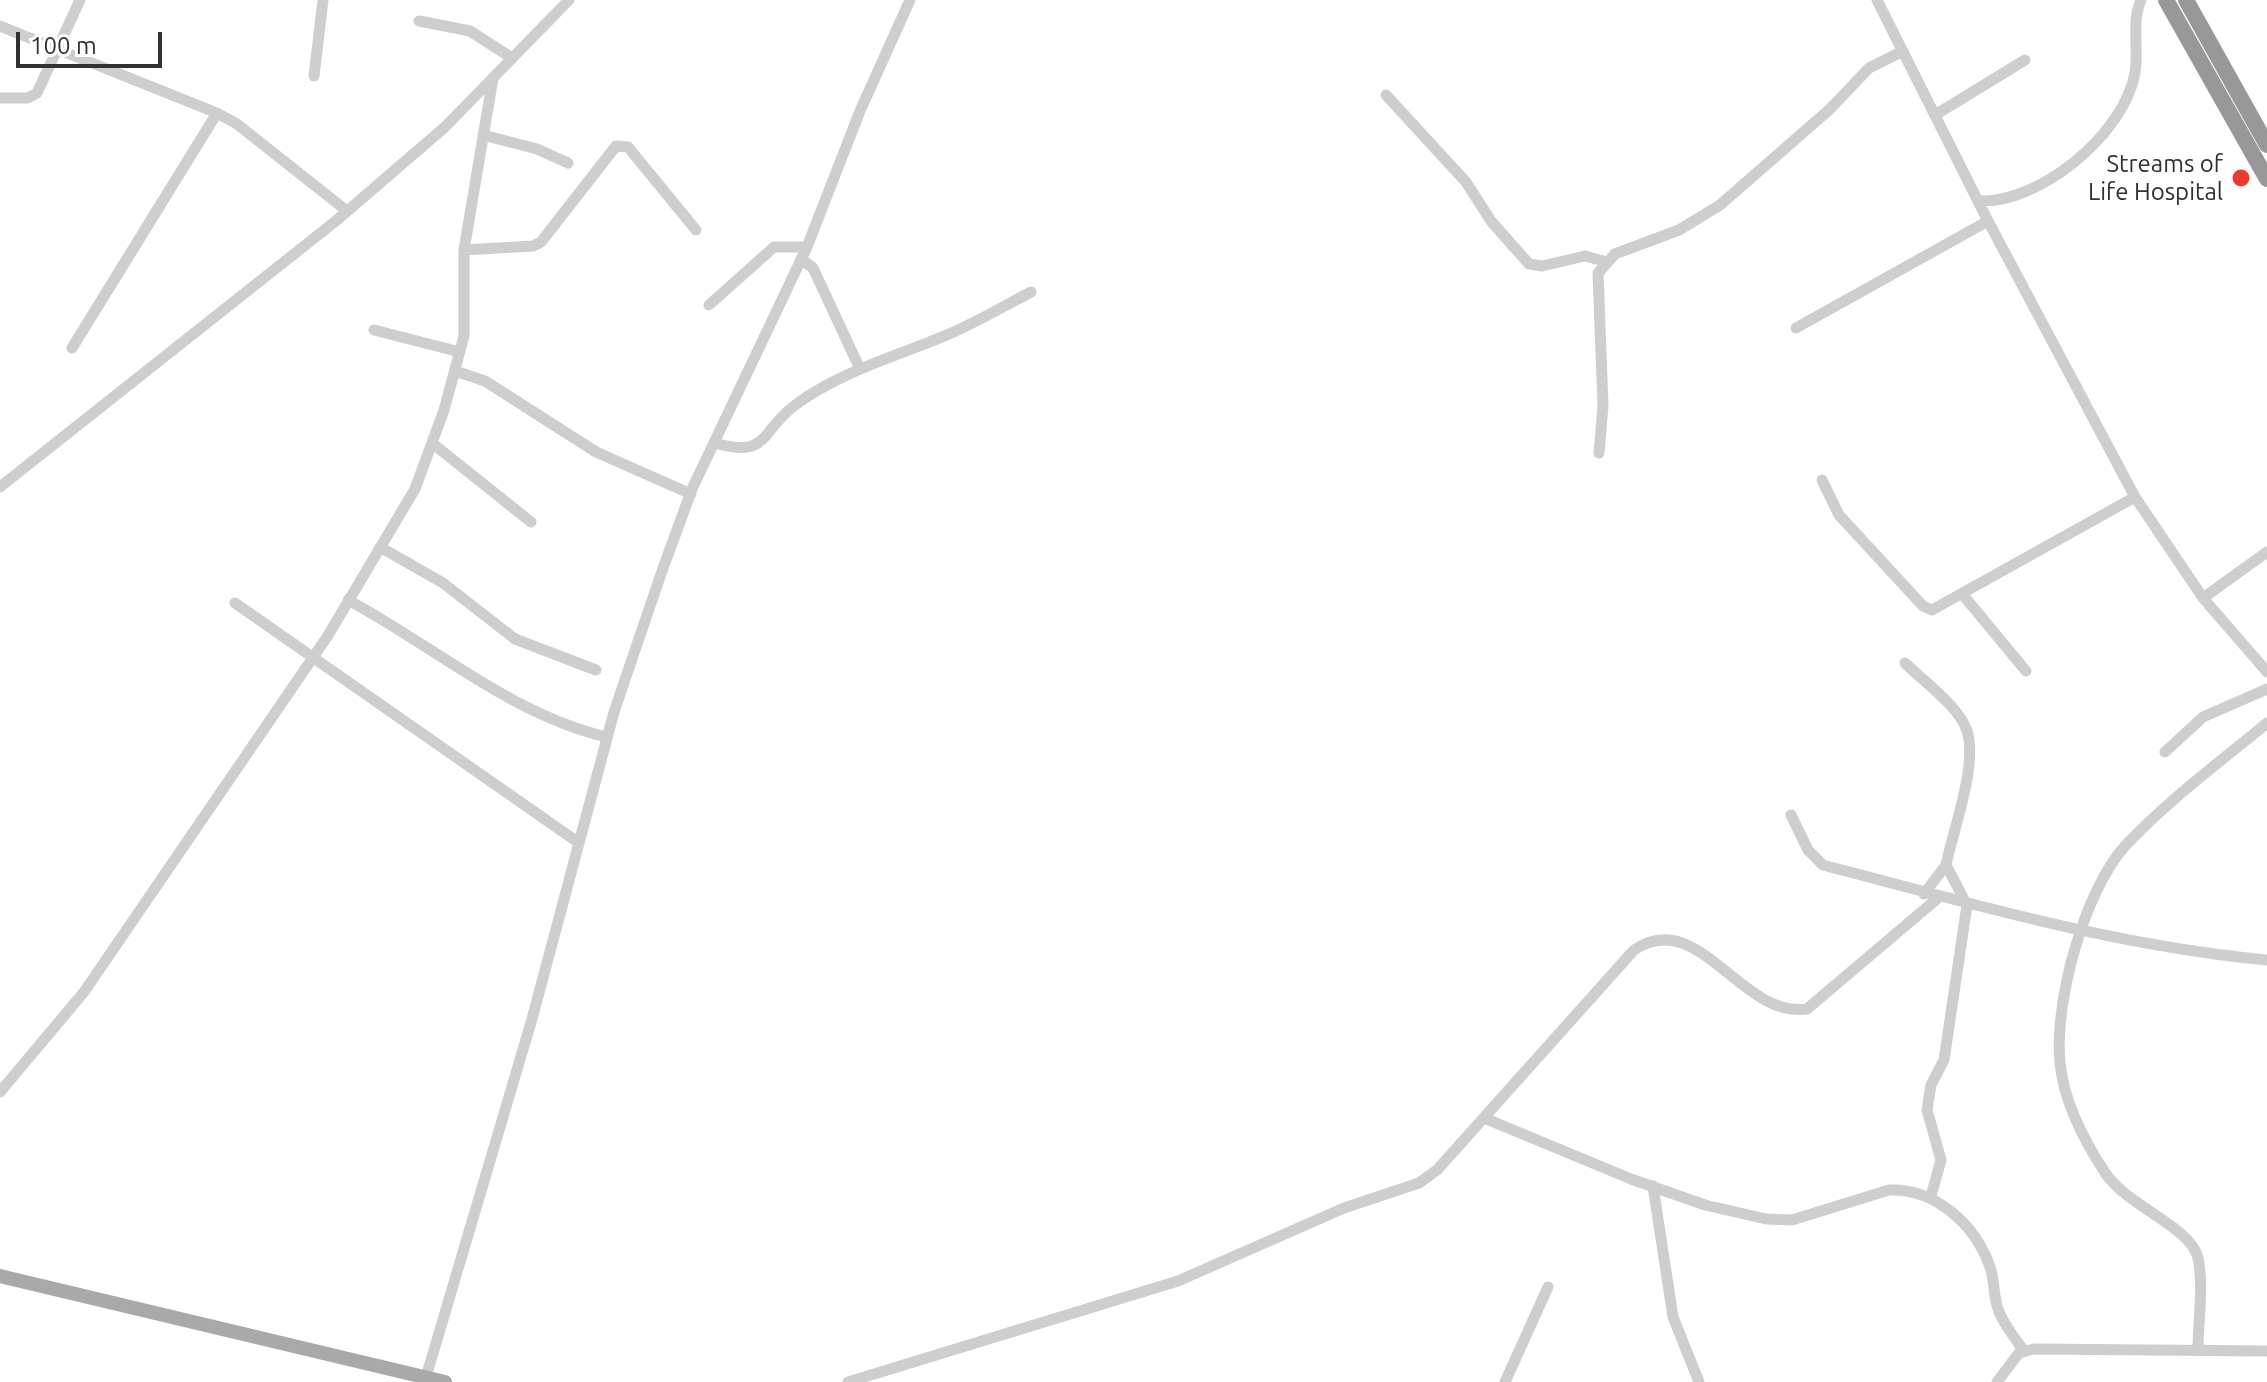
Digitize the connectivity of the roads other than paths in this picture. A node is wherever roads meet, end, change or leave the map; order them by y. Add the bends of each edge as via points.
1 (80, 0) edge
2 (323, 0) edge
3 (569, 0) edge
4 (910, 0) edge
5 (1877, 0) edge
6 (2141, 0) edge
7 (2166, 0) edge
8 (2186, 0) edge
9 (419, 21) dead end
10 (0, 26) edge
11 (55, 49) junction
12 (1903, 51) junction
13 (512, 58) junction
14 (2025, 60) dead end
15 (314, 76) dead end
16 (493, 78) junction
17 (1386, 95) dead end
18 (0, 98) edge
19 (217, 113) junction
20 (1935, 115) junction
21 (483, 135) junction
22 (2267, 145) edge
23 (568, 163) dead end
24 (2267, 179) edge
25 (1978, 201) junction
26 (347, 211) junction
27 (1988, 221) junction
28 (696, 230) dead end
29 (807, 247) junction
30 (464, 250) junction
31 (801, 259) junction
32 (1607, 262) junction
33 (1031, 292) dead end
34 (709, 305) dead end
35 (1796, 328) dead end
36 (374, 330) dead end
37 (72, 348) dead end
38 (460, 352) junction
39 (860, 369) junction
40 (455, 371) junction
41 (432, 443) junction
42 (714, 443) junction
43 (1599, 453) dead end
44 (1822, 480) dead end
45 (0, 487) edge
46 (691, 494) junction
47 (2135, 497) junction
48 (531, 522) dead end
49 (380, 547) junction
50 (2267, 552) edge
51 (1963, 595) junction
52 (2203, 598) junction
53 (348, 600) junction
54 (235, 603) dead end
55 (311, 660) junction
56 (1905, 663) dead end
57 (596, 670) dead end
58 (2026, 671) dead end
59 (2267, 672) edge
60 (2267, 689) edge
61 (2267, 723) edge
62 (606, 737) junction
63 (2165, 752) dead end
64 (1791, 815) dead end
65 (579, 843) junction
66 (1946, 865) junction
67 (1924, 894) junction
68 (1938, 898) junction
69 (1967, 905) junction
70 (2083, 928) junction
71 (2267, 960) edge
72 (0, 1092) edge
73 (1484, 1118) junction
74 (1653, 1186) junction
75 (1931, 1196) junction
76 (0, 1276) edge
77 (1548, 1287) dead end
78 (2198, 1349) junction
79 (2024, 1351) junction
80 (2267, 1351) edge
81 (426, 1377) junction
82 (445, 1382) edge
83 (848, 1382) edge
84 (1505, 1382) edge
85 (1699, 1382) edge
86 (1997, 1382) edge

1 - 11 street
2 - 15 street
3 - 13 street
4 - 29 street
5 - 12 street
6 - 25 street via 2135,72 2109,126 2073,162 2033,189 2011,200
7 - 24 highway
8 - 22 highway
9 - 13 street via 470,31
10 - 11 street
11 - 18 street via 37,93
11 - 19 street
12 - 20 street
12 - 32 street via 1869,68 1830,109 1709,213
13 - 16 street
14 - 20 street
16 - 21 street
16 - 26 street
17 - 32 street via 1466,182 1529,264 1585,256
19 - 26 street
19 - 37 street
20 - 25 street
21 - 23 street
21 - 30 street
25 - 27 street
26 - 45 street
27 - 35 street
27 - 47 street
28 - 30 street via 622,145 541,242
29 - 31 street
29 - 34 street via 774,247
30 - 38 street
31 - 39 street via 813,268
31 - 42 street
32 - 43 street via 1598,273 1603,406
33 - 39 street via 953,332
36 - 38 street
38 - 40 street
39 - 42 street via 793,407 758,444 748,449
40 - 41 street
40 - 46 street via 485,381 596,452
41 - 48 street
41 - 49 street via 415,489
42 - 46 street
44 - 51 street via 1839,515 1923,606 1932,610
46 - 62 street
47 - 51 street
47 - 52 street
49 - 53 street
49 - 57 street via 443,583 515,639
50 - 52 street
51 - 58 street
52 - 59 street
53 - 55 street
53 - 62 street via 405,630 516,703
54 - 55 street
55 - 65 street
55 - 72 street via 84,992
56 - 66 street via 1967,731 1966,785
60 - 63 street via 2203,717
61 - 70 street via 2124,847 2094,895
62 - 65 street
64 - 67 street via 1808,850 1823,865
65 - 81 street
66 - 67 street
66 - 69 street
67 - 68 street
68 - 69 street
68 - 73 street via 1807,1009 1790,1011 1762,1000 1684,941 1647,941
69 - 70 street
69 - 75 street via 1944,1060 1931,1085 1927,1110 1941,1160
70 - 71 street
70 - 78 street via 2059,1032 2060,1065 2072,1111 2087,1144 2124,1196 2194,1247 2199,1268
73 - 74 street
73 - 83 street via 1419,1183 1344,1208 1178,1281
74 - 75 street via 1705,1205 1792,1220 1889,1190
74 - 85 street via 1673,1317
75 - 79 street via 1963,1224 1989,1263 1998,1310
76 - 81 main road
77 - 84 street
78 - 79 street
78 - 80 street
79 - 86 street
81 - 82 main road

